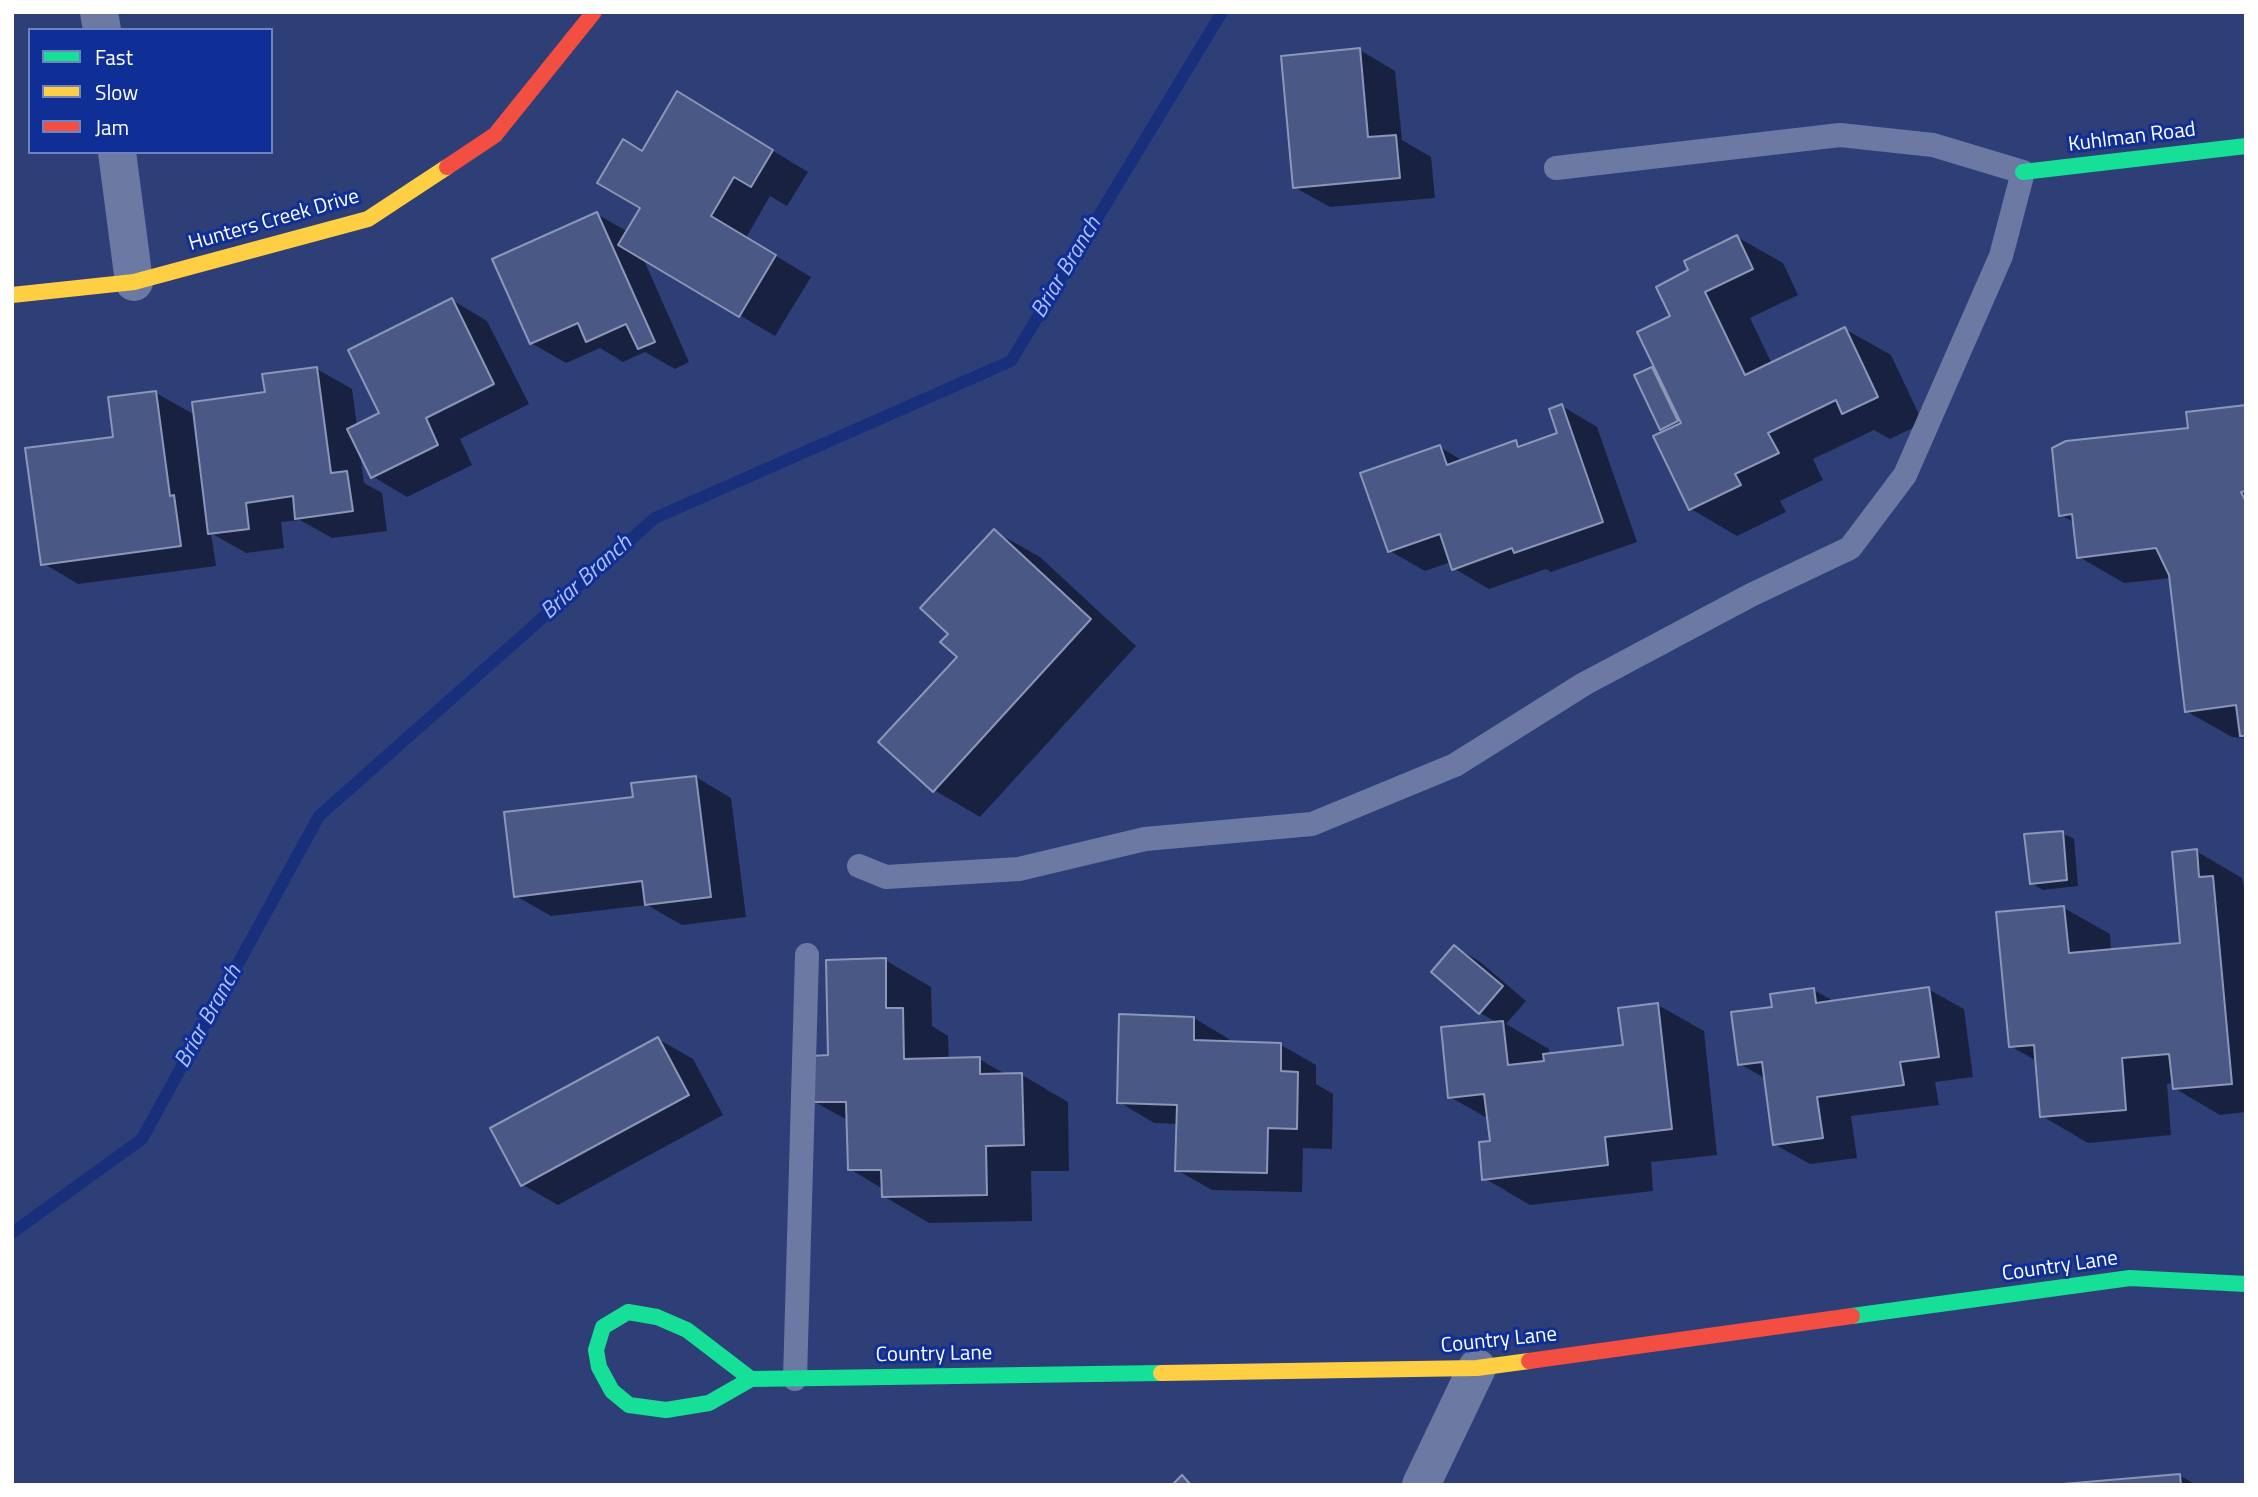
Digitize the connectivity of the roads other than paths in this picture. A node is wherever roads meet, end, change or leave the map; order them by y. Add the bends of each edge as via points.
1 (594, 12) edge
2 (2246, 146) edge
3 (117, 154) edge
4 (1556, 168) dead end
5 (2023, 172) junction
6 (134, 282) junction
7 (12, 295) edge
8 (859, 866) dead end
9 (807, 955) dead end
10 (2246, 1284) edge
11 (1477, 1368) junction
12 (751, 1379) junction
13 (795, 1379) junction
14 (1421, 1485) edge

1 - 6 street, Hunters Creek Drive via 495,135 368,219
2 - 5 street, Kuhlman Road
3 - 6 street
4 - 5 lane via 1840,135 1933,145
5 - 8 lane via 2001,256 1905,475 1850,548 1584,684 1455,765 1312,824 1145,839 1019,869 886,877
6 - 7 street, Hunters Creek Drive
9 - 13 lane
10 - 11 street, Country Lane via 2130,1278
11 - 13 street, Country Lane
11 - 14 street
12 - 12 street, Country Lane via 687,1330 657,1317 628,1312 603,1327 596,1350 612,1391 629,1405 666,1410 709,1403
12 - 13 street, Country Lane

